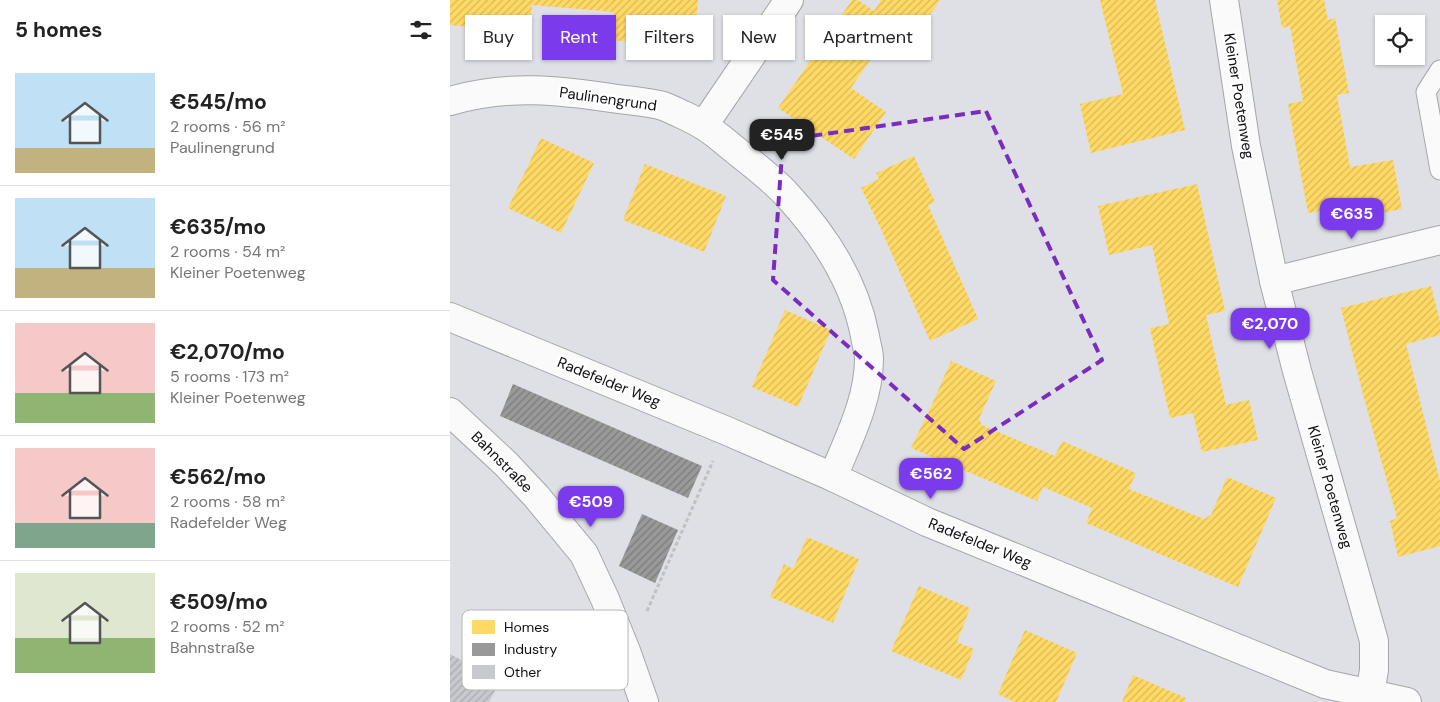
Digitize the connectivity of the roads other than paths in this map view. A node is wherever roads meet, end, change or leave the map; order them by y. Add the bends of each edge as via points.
1 (789, 0) edge
2 (1224, 0) edge
3 (1440, 70) edge
4 (450, 101) edge
5 (704, 125) junction
6 (1440, 170) edge
7 (1440, 240) edge
8 (1274, 281) junction
9 (450, 316) edge
10 (450, 412) edge
11 (833, 477) junction
12 (609, 610) edge
13 (628, 657) edge
14 (1370, 694) junction
15 (644, 702) edge
16 (1408, 702) edge

1 - 5 street
2 - 8 street, Kleiner Poetenweg via 1246,146
3 - 6 lane via 1426,92
4 - 5 street, Paulinengrund via 505,90 550,90 662,106
5 - 11 street, Paulinengrund via 787,195 827,246 857,305 869,358 866,385
7 - 8 street
8 - 14 street, Kleiner Poetenweg via 1374,641
9 - 11 street, Radefelder Weg
10 - 12 street, Bahnstraße via 506,464 584,554
11 - 14 street, Radefelder Weg via 927,522 1325,684
13 - 15 street, Bahnstraße
14 - 16 street, Radefelder Weg

